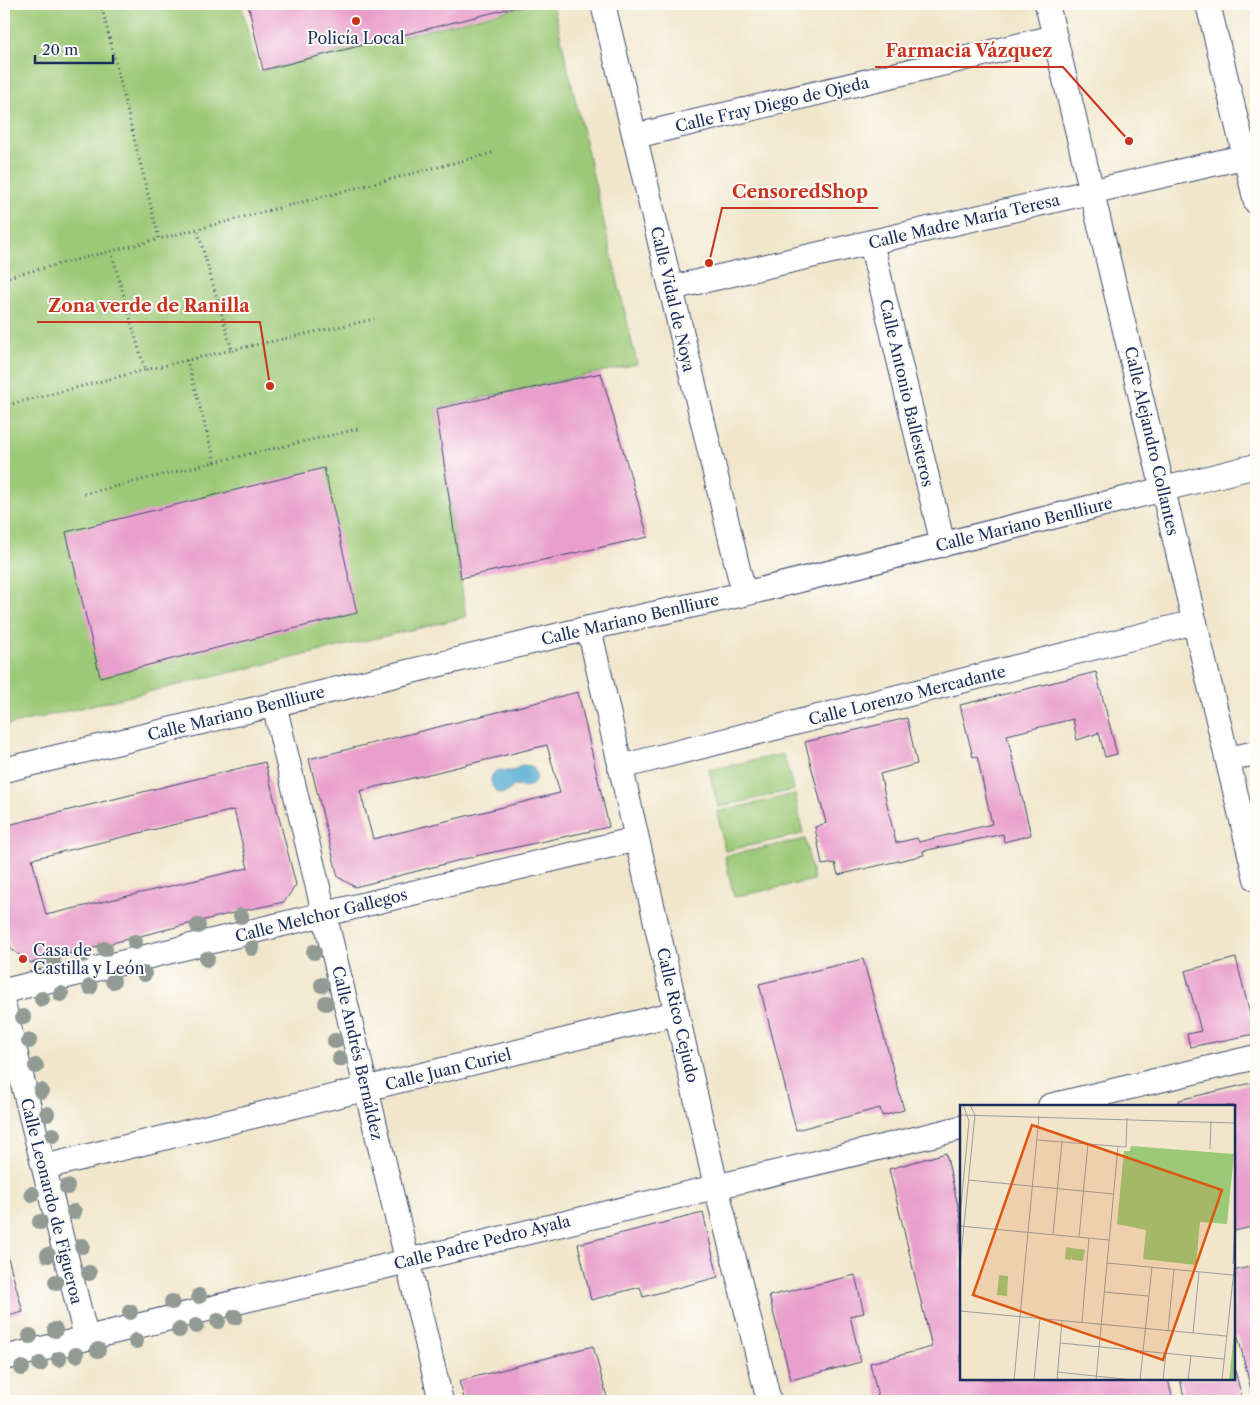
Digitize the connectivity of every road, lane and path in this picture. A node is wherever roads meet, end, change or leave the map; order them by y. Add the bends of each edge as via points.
1 (101, 4) edge
2 (603, 4) edge
3 (1047, 4) edge
4 (1208, 4) edge
5 (1055, 37) junction
6 (634, 136) junction
7 (496, 152) dead end
8 (1251, 155) edge
9 (1092, 192) junction
10 (1256, 202) edge
11 (197, 229) junction
12 (160, 239) junction
13 (871, 242) junction
14 (111, 251) junction
15 (4, 278) edge
16 (671, 288) junction
17 (374, 319) dead end
18 (232, 350) junction
19 (187, 360) junction
20 (145, 370) junction
21 (8, 405) dead end
22 (358, 429) dead end
23 (215, 462) junction
24 (1256, 466) edge
25 (1163, 489) junction
26 (84, 494) dead end
27 (943, 545) junction
28 (744, 594) junction
29 (1195, 622) junction
30 (589, 628) junction
31 (274, 704) junction
32 (1256, 753) edge
33 (1228, 760) junction
34 (620, 767) junction
35 (4, 770) edge
36 (637, 839) junction
37 (1256, 879) edge
38 (324, 914) junction
39 (4, 991) edge
40 (4, 1007) edge
41 (677, 1013) junction
42 (1256, 1057) edge
43 (367, 1089) junction
44 (1054, 1105) edge
45 (960, 1128) edge
46 (44, 1167) junction
47 (716, 1186) junction
48 (408, 1260) junction
49 (86, 1337) junction
50 (4, 1358) edge
51 (441, 1401) edge
52 (769, 1401) edge

1 - 12 path
2 - 6 street, Calle Vidal de Noya
3 - 5 street, Calle Alejandro Collantes
4 - 8 street
5 - 6 street, Calle Fray Diego de Ojeda
5 - 9 street, Calle Alejandro Collantes
6 - 16 street, Calle Vidal de Noya
7 - 11 path
8 - 9 street, Calle Madre María Teresa
8 - 10 street
9 - 13 street, Calle Madre María Teresa
9 - 25 street, Calle Alejandro Collantes
11 - 12 path
11 - 18 path
12 - 14 path
13 - 16 street, Calle Madre María Teresa
13 - 27 street, Calle Antonio Ballesteros
14 - 15 path
14 - 20 path
16 - 28 street, Calle Vidal de Noya
17 - 18 path
18 - 19 path
19 - 20 path
19 - 23 path
20 - 21 path
22 - 23 path
23 - 26 path
24 - 25 street, Calle Mariano Benlliure
25 - 27 street, Calle Mariano Benlliure
25 - 29 street, Calle Alejandro Collantes
27 - 28 street, Calle Mariano Benlliure
28 - 30 street, Calle Mariano Benlliure
29 - 33 street, Calle Alejandro Collantes
29 - 34 street, Calle Lorenzo Mercadante
30 - 31 street, Calle Mariano Benlliure
30 - 34 street, Calle Rico Cejudo
31 - 35 street, Calle Mariano Benlliure
31 - 38 street, Calle Andrés Bernáldez
32 - 33 street
33 - 37 street, Calle Alejandro Collantes
34 - 36 street, Calle Rico Cejudo
36 - 38 street, Calle Melchor Gallegos
36 - 41 street, Calle Rico Cejudo
38 - 39 street, Calle Melchor Gallegos
38 - 43 street, Calle Andrés Bernáldez
40 - 46 street, Calle Leonardo de Figueroa
41 - 43 street, Calle Juan Curiel
41 - 47 street, Calle Rico Cejudo
42 - 44 street
43 - 46 street, Calle Juan Curiel
43 - 48 street, Calle Andrés Bernáldez
45 - 47 street, Calle Padre Pedro Ayala
46 - 49 street, Calle Leonardo de Figueroa
47 - 48 street, Calle Padre Pedro Ayala
47 - 52 street, Calle Rico Cejudo
48 - 49 street, Calle Padre Pedro Ayala
48 - 51 street, Calle Andrés Bernáldez
49 - 50 street, Calle Padre Pedro Ayala

